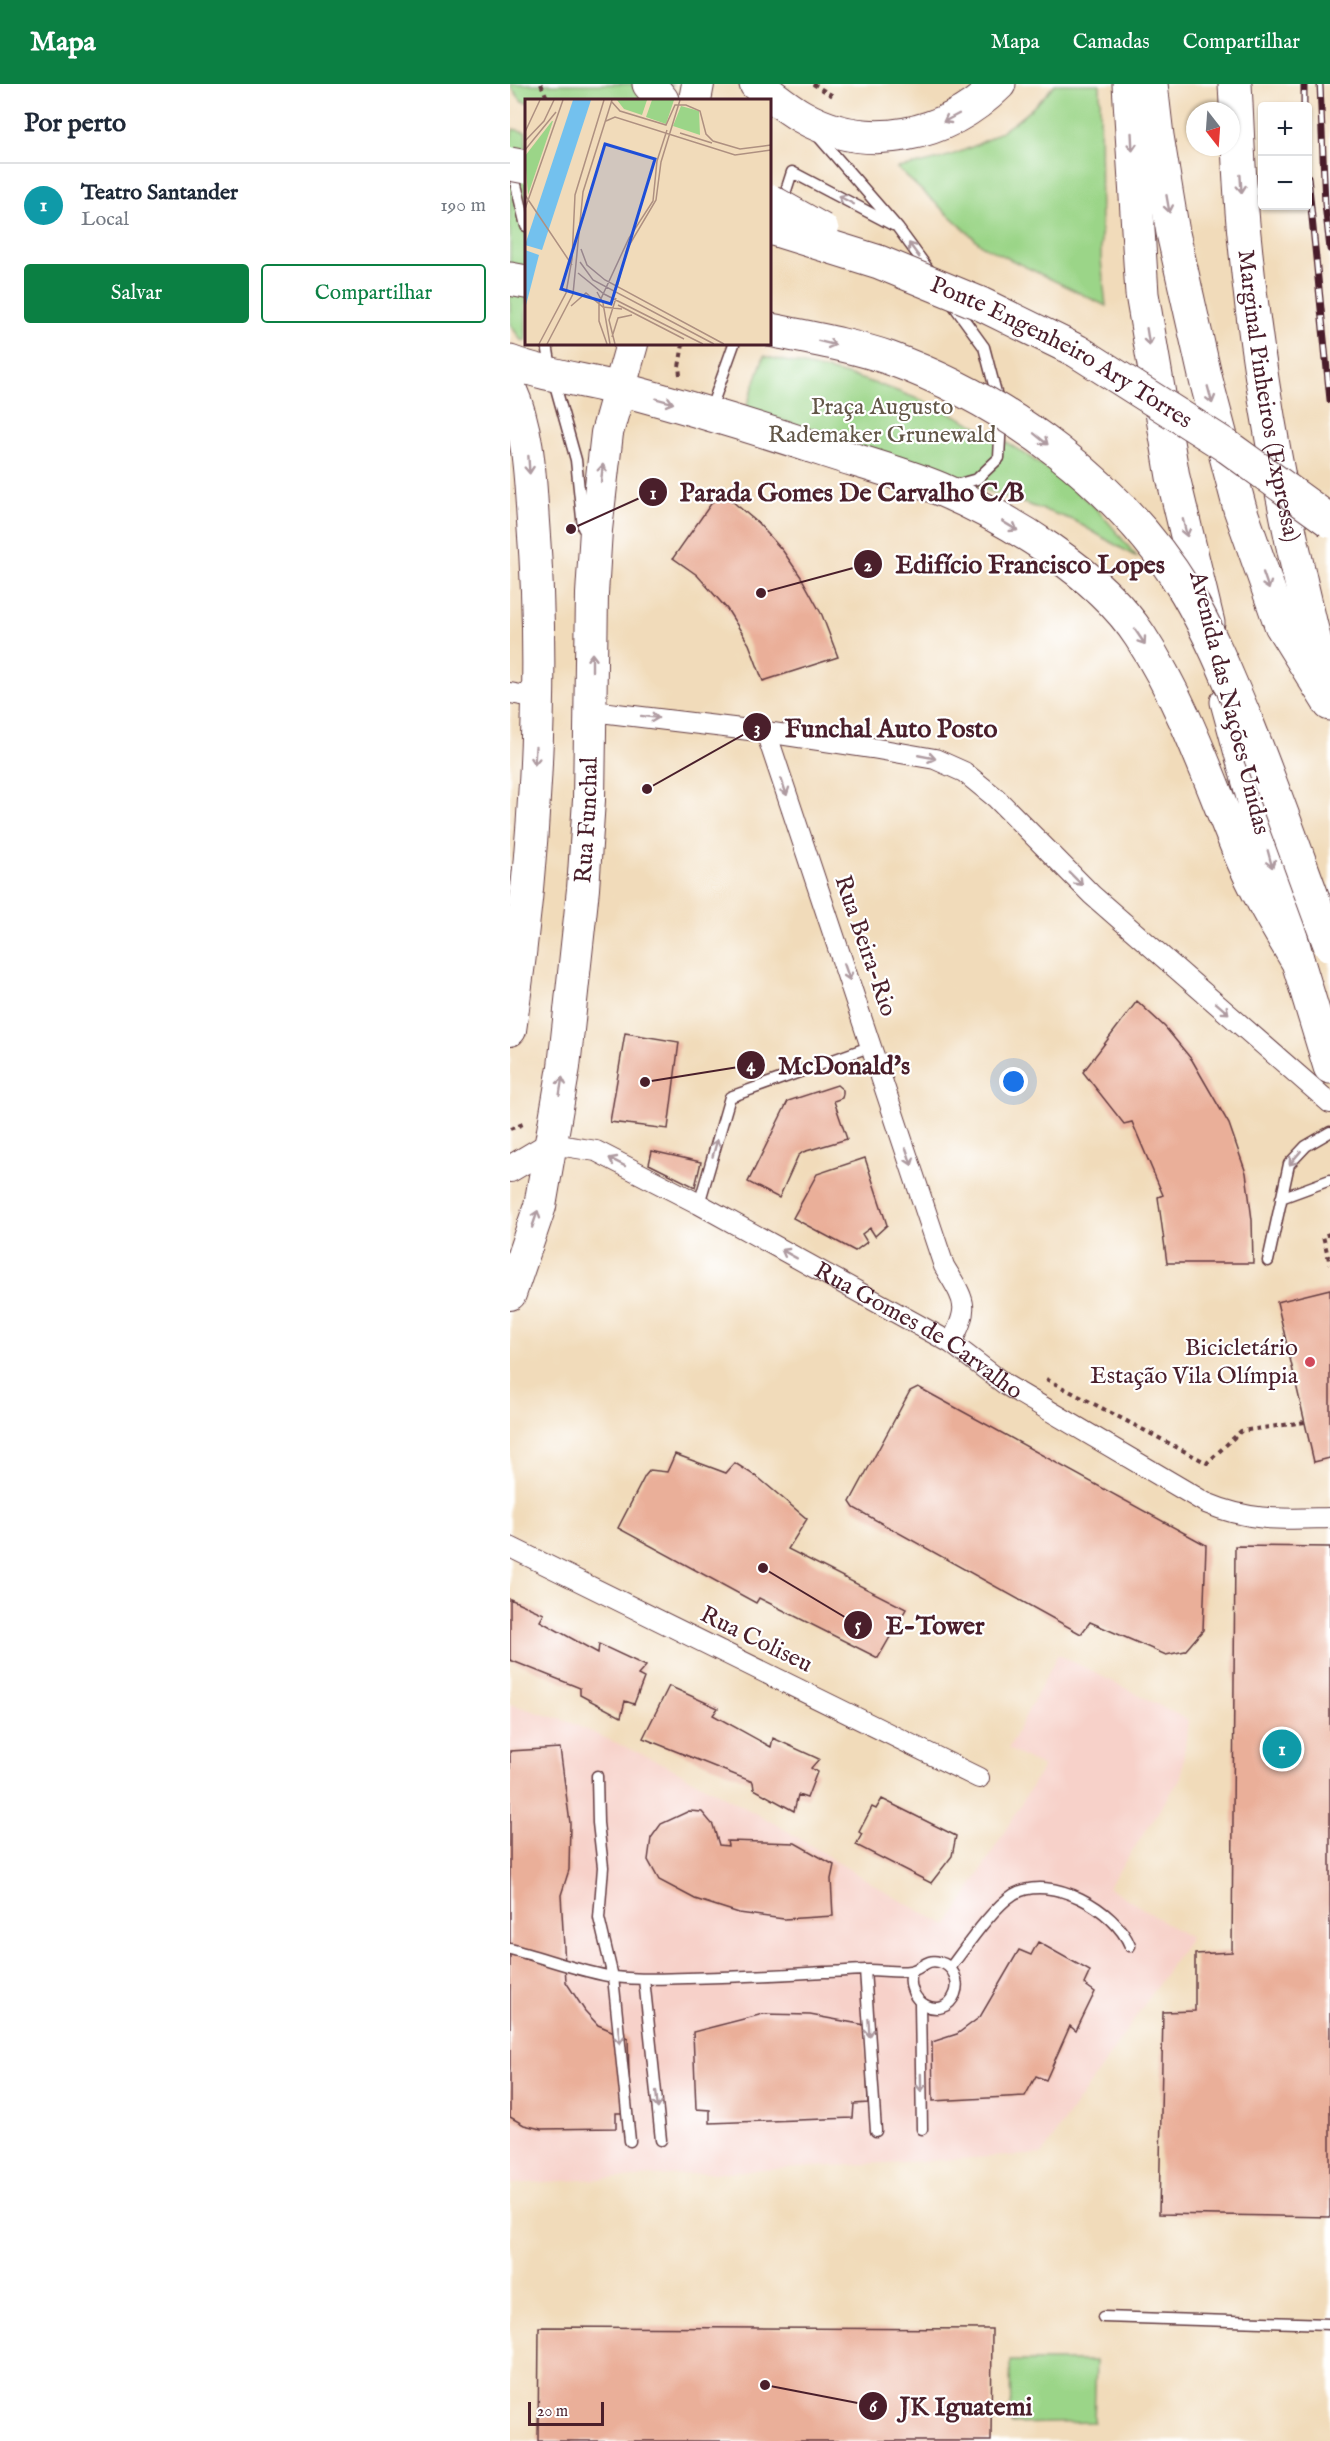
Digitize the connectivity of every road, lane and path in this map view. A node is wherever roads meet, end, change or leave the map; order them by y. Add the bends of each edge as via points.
1 (541, 84) edge
2 (649, 84) edge
3 (698, 84) edge
4 (756, 84) edge
5 (813, 84) edge
6 (999, 84) edge
7 (1129, 84) edge
8 (1151, 84) edge
9 (1234, 84) edge
10 (548, 99) edge
11 (661, 99) edge
12 (695, 99) edge
13 (840, 101) dead end
14 (801, 116) junction
15 (510, 163) edge
16 (525, 167) edge
17 (771, 202) edge
18 (525, 222) edge
19 (771, 228) edge
20 (898, 228) junction
21 (771, 236) edge
22 (879, 262) junction
23 (510, 279) edge
24 (525, 282) edge
25 (771, 330) edge
26 (632, 345) edge
27 (683, 345) edge
28 (734, 345) edge
29 (549, 359) edge
30 (510, 362) edge
31 (681, 383) dead end
32 (510, 388) edge
33 (619, 388) junction
34 (710, 412) junction
35 (939, 489) junction
36 (1330, 521) edge
37 (592, 594) junction
38 (524, 696) edge
39 (1330, 703) edge
40 (592, 711) junction
41 (766, 732) junction
42 (1330, 945) edge
43 (1298, 962) junction
44 (510, 1030) edge
45 (872, 1046) junction
46 (1330, 1067) edge
47 (1330, 1103) edge
48 (523, 1124) dead end
49 (510, 1129) edge
50 (1330, 1132) edge
51 (552, 1144) junction
52 (510, 1169) edge
53 (1330, 1180) edge
54 (1281, 1198) junction
55 (699, 1204) junction
56 (1330, 1234) edge
57 (1268, 1261) dead end
58 (1330, 1264) edge
59 (510, 1294) edge
60 (951, 1343) junction
61 (1042, 1377) dead end
62 (1305, 1422) dead end
63 (1330, 1518) edge
64 (510, 1547) edge
65 (597, 1776) dead end
66 (979, 1778) dead end
67 (1130, 1946) dead end
68 (510, 1949) edge
69 (950, 1968) junction
70 (865, 1970) junction
71 (912, 1971) junction
72 (613, 1977) junction
73 (644, 1979) junction
74 (920, 2003) junction
75 (922, 2129) dead end
76 (876, 2131) dead end
77 (661, 2140) dead end
78 (630, 2141) dead end
79 (1103, 2317) dead end
80 (1330, 2324) edge

1 - 10 path
2 - 11 highway
3 - 12 main road
4 - 14 highway
5 - 13 path
6 -> 14 highway via 971,107 928,130 886,138 837,132
7 -> 43 highway, Avenida das Nações Unidas via 1142,294 1173,477 1229,711
8 -> 39 highway via 1173,233 1240,509 1281,625
9 -> 39 highway, Marginal Pinheiros (Expressa) via 1245,243 1269,421 1299,578
14 - 20 lane
15 - 16 highway, bridge
15 - 18 lane
17 - 22 highway, bridge
19 - 22 highway, Ponte Engenheiro Ary Torres, bridge
20 -> 21 lane via 792,172
35 -> 20 lane via 977,479 999,458 1000,408 984,347
22 - 36 highway, Ponte Engenheiro Ary Torres, bridge via 981,304 1077,351 1228,447
23 - 24 highway
25 -> 42 highway, bridge via 888,358 965,393 1028,428 1106,490 1152,543 1186,592 1221,659
26 - 33 main road, Rua Funchal
27 - 31 path
28 - 34 lane
29 - 30 highway via 536,371
29 - 33 highway
29 - 37 lane via 576,460
32 -> 38 main road via 528,448 537,563
33 -> 34 highway
37 -> 33 main road, Rua Funchal via 607,433
34 - 35 highway
35 -> 43 highway via 1049,549 1103,591 1138,633 1169,684 1194,737 1264,905
40 -> 37 main road, Rua Funchal
38 -> 44 main road via 531,836
40 -> 41 street
51 -> 40 main road, Rua Funchal via 583,890
41 -> 45 street, Rua Beira-Rio
41 -> 47 street via 935,759 964,772 996,798 1092,895
43 - 46 highway, Avenida das Nações Unidas
55 -> 45 lane via 730,1098
45 -> 60 street, Rua Beira-Rio via 944,1266 965,1304 963,1320
48 - 49 path
50 -> 54 lane via 1305,1146 1289,1164
51 - 52 street
55 -> 51 street, Rua Gomes de Carvalho via 596,1151
59 -> 51 main road, Rua Funchal via 540,1206
53 - 54 lane
54 - 57 lane
60 -> 55 street, Rua Gomes de Carvalho
56 - 58 path via 1323,1236
60 - 63 street, Rua Gomes de Carvalho via 1006,1385 1206,1503 1269,1519
61 - 62 path via 1207,1463 1241,1431
64 - 66 street, Rua Coliseu
65 - 72 lane via 603,1867 599,1918
67 - 69 lane via 1116,1923 1082,1898 1043,1888 1014,1894 989,1918
68 - 72 lane
69 - 71 lane via 931,1960
69 - 74 lane via 956,1976 955,1995 939,2007 929,2008
70 - 71 lane
70 - 73 lane
70 -> 76 lane
71 - 74 lane via 910,1985
72 - 73 lane
72 -> 78 lane
73 -> 77 lane
74 -> 75 lane
79 - 80 lane

